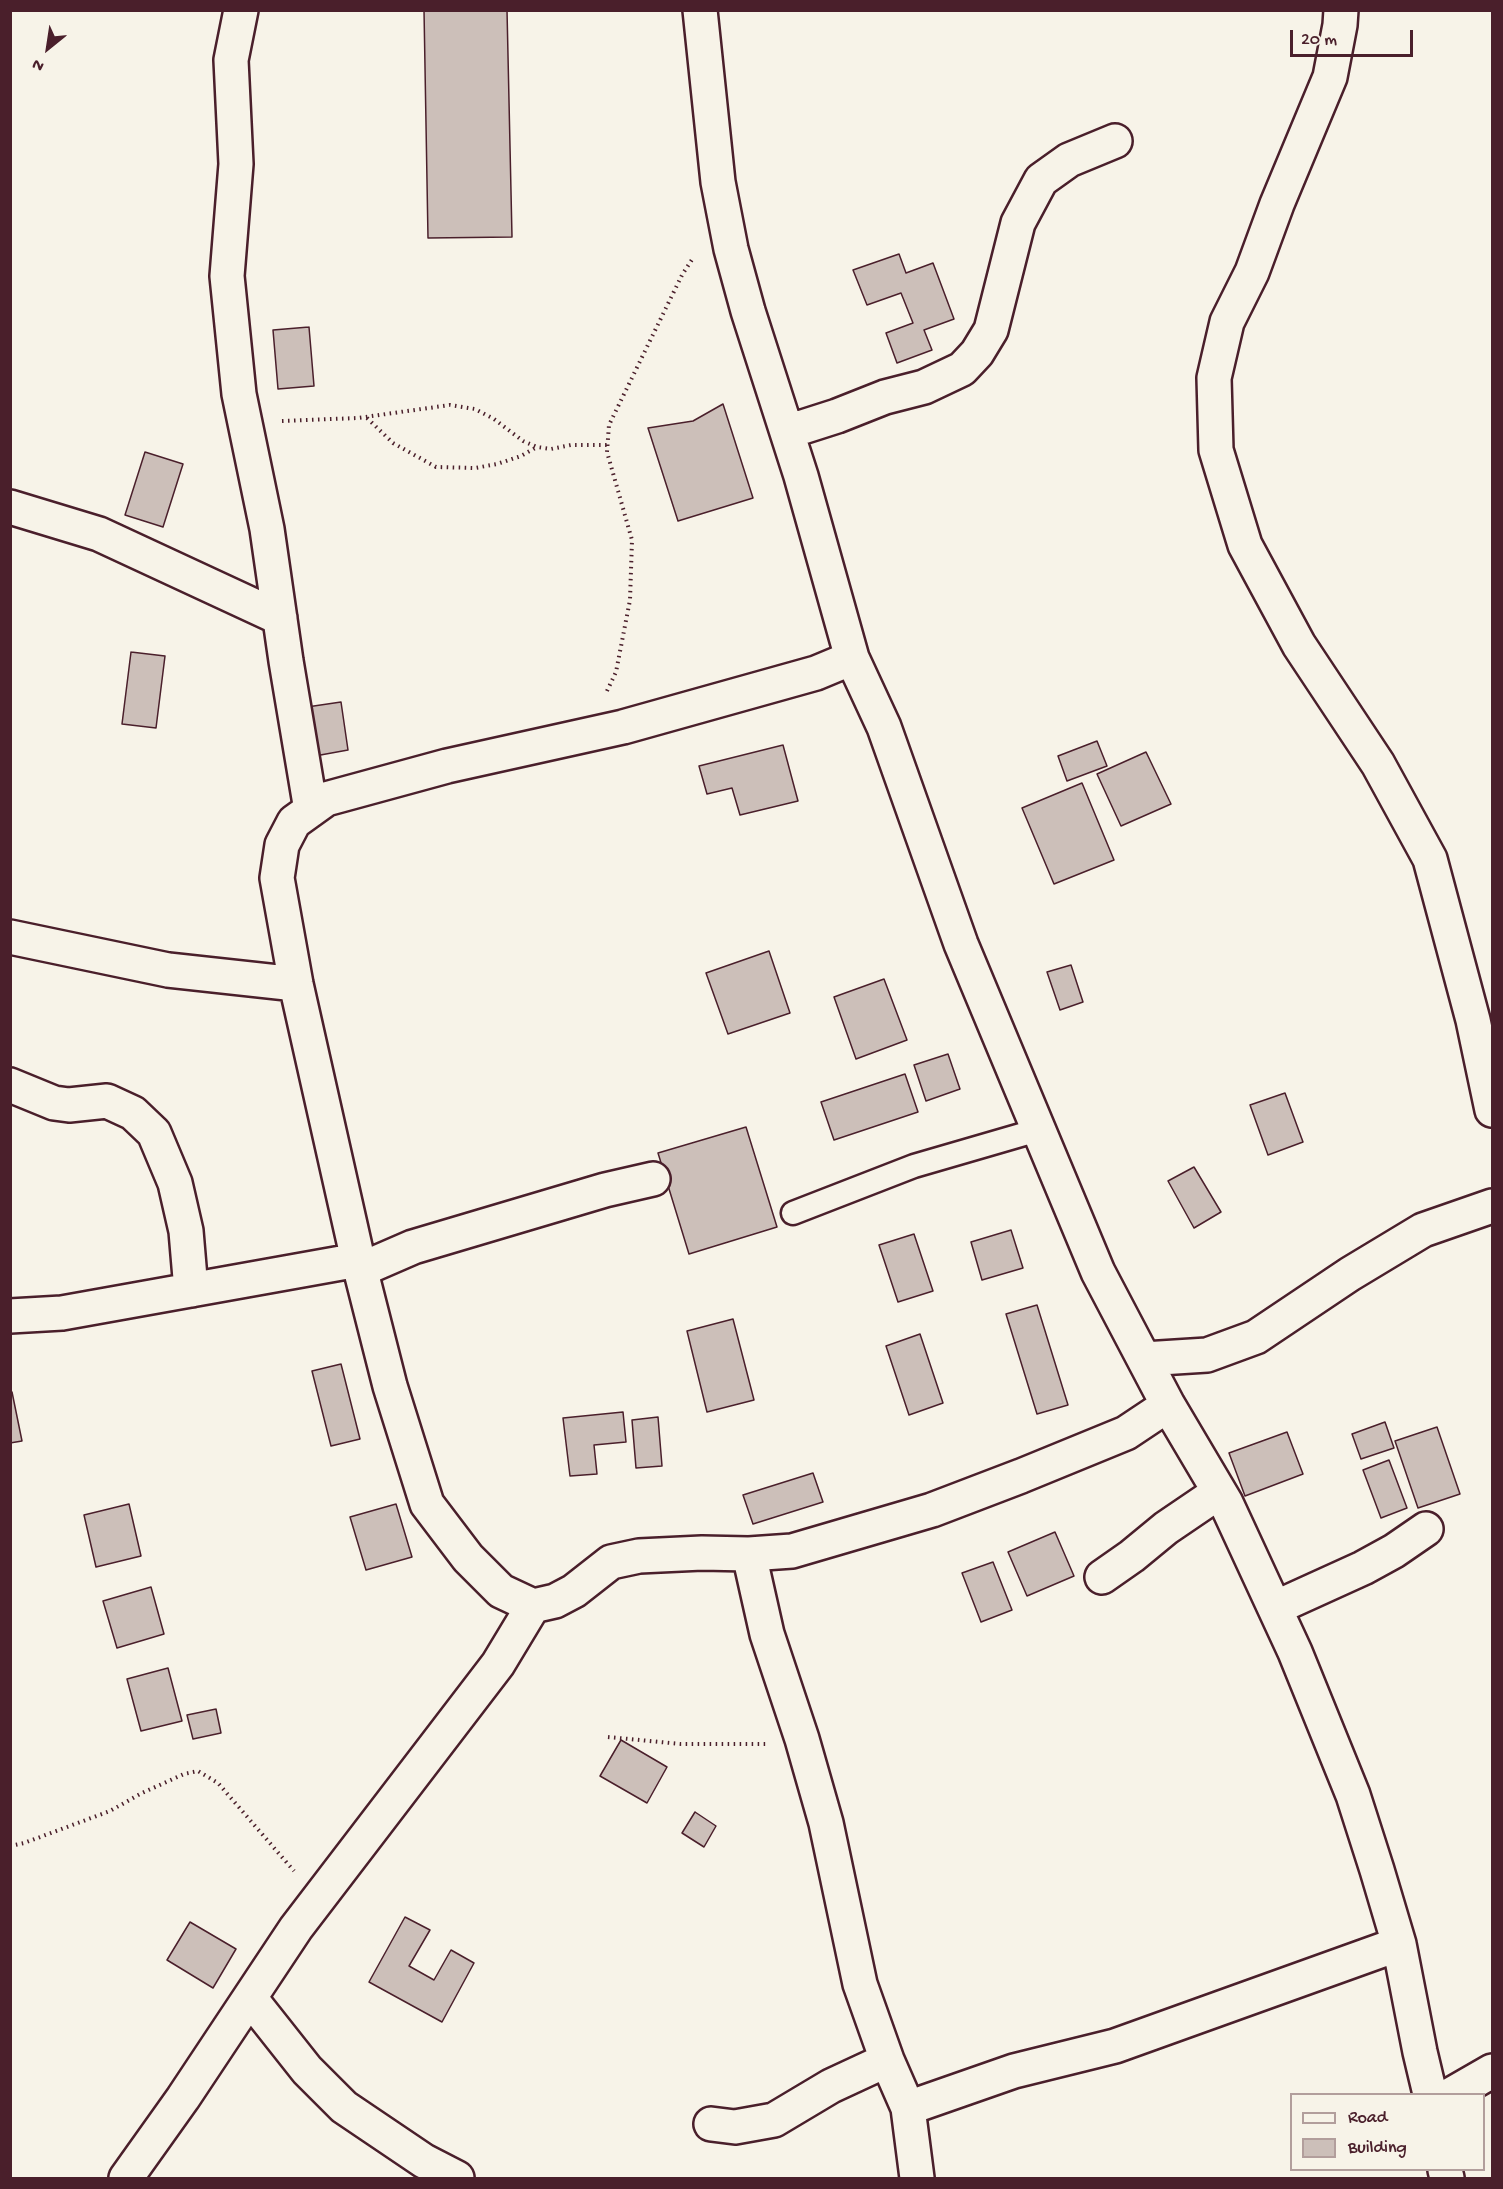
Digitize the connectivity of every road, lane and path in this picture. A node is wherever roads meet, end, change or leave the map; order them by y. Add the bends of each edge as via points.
1 (241, 10) edge
2 (700, 10) edge
3 (1341, 10) edge
4 (1115, 141) dead end
5 (723, 211) junction
6 (366, 417) junction
7 (246, 424) junction
8 (787, 432) junction
9 (607, 446) junction
10 (537, 447) junction
11 (10, 507) edge
12 (280, 618) junction
13 (852, 658) junction
14 (588, 735) junction
15 (311, 810) junction
16 (10, 937) edge
17 (296, 984) junction
18 (10, 1085) edge
19 (1492, 1110) edge
20 (1038, 1130) junction
21 (653, 1179) dead end
22 (1492, 1206) edge
23 (793, 1213) dead end
24 (359, 1265) junction
25 (191, 1290) junction
26 (10, 1316) edge
27 (1144, 1359) junction
28 (1168, 1406) junction
29 (1219, 1492) junction
30 (1426, 1529) dead end
31 (749, 1554) junction
32 (1102, 1577) dead end
33 (533, 1606) junction
34 (1275, 1608) junction
35 (608, 1737) dead end
36 (802, 1739) junction
37 (10, 1846) edge
38 (317, 1899) junction
39 (1399, 1944) junction
40 (250, 1998) junction
41 (887, 2060) junction
42 (1492, 2071) edge
43 (1430, 2093) edge
44 (1454, 2093) edge
45 (908, 2108) junction
46 (711, 2124) dead end
47 (126, 2178) edge
48 (457, 2178) edge
49 (917, 2178) edge

1 - 7 street via 231,60 236,164 227,276 239,394
2 - 5 street
3 - 19 street via 1330,77 1252,272 1227,321 1214,378 1216,450 1245,545 1299,645 1378,764 1430,859 1473,1020
4 - 8 street via 1069,160 1041,180 1018,223 990,330 962,369 924,387
5 - 8 street via 748,311
5 - 9 path via 682,275 609,425
6 - 7 path
6 - 10 path via 450,405 475,409
6 - 10 path via 393,443 436,467 497,464
7 - 12 street
8 - 13 street
9 - 10 path
9 - 14 path via 632,540 630,600 615,672
11 - 12 street via 99,534
12 - 15 street
13 - 14 street via 805,676
13 - 20 street via 884,727 961,944
14 - 15 street via 447,766 326,799
15 - 17 street via 294,822 282,845 277,878
16 - 17 street via 168,970
17 - 24 street
18 - 25 street via 54,1103 107,1101 133,1113 154,1133 175,1183 186,1231
20 - 23 lane via 914,1166
20 - 27 street via 1098,1272
21 - 24 street
22 - 27 street via 1423,1230 1256,1337 1207,1355
24 - 25 street
24 - 33 street via 390,1386 427,1504 468,1558 501,1590
25 - 26 street via 62,1313
27 - 28 street
28 - 29 street
28 - 31 street via 1126,1433 932,1510 792,1551
29 - 32 street
29 - 34 street
30 - 34 street via 1363,1568
31 - 33 street via 639,1556 611,1562 555,1602
31 - 36 street via 767,1634
33 - 38 street via 498,1664
34 - 39 street via 1353,1795
35 - 36 path via 755,1746
36 - 41 street via 826,1823 860,1983
37 - 38 path via 110,1811 184,1774 198,1771 218,1783
38 - 40 street
39 - 43 street
39 - 45 street via 1115,2046 1014,2071
40 - 47 street
40 - 48 street via 307,2070 344,2107 424,2161
41 - 45 street
41 - 46 street via 831,2086 774,2120 735,2127
42 - 44 street
45 - 49 street

